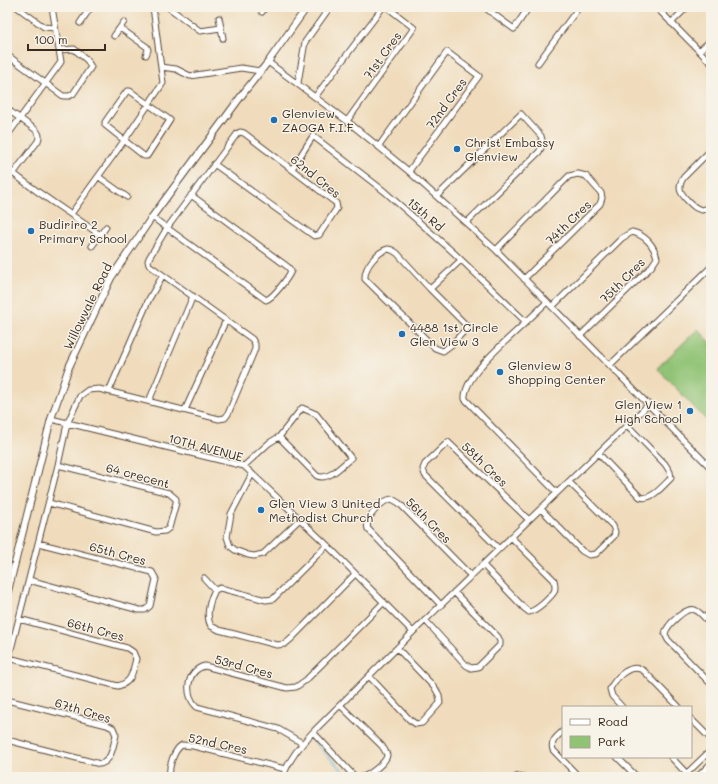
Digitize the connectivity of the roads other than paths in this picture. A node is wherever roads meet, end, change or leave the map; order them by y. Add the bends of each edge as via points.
1 (17, 7) edge
2 (52, 7) edge
3 (91, 7) edge
4 (153, 7) edge
5 (168, 7) edge
6 (265, 7) edge
7 (308, 7) edge
8 (330, 7) edge
9 (383, 7) edge
10 (387, 7) edge
11 (484, 7) edge
12 (529, 7) edge
13 (579, 7) edge
14 (656, 7) edge
15 (687, 7) edge
16 (262, 12) dead end
17 (219, 18) dead end
18 (124, 22) dead end
19 (80, 23) dead end
20 (671, 23) junction
21 (55, 28) junction
22 (120, 28) junction
23 (221, 28) junction
24 (114, 36) dead end
25 (223, 38) dead end
26 (711, 40) edge
27 (158, 49) junction
28 (59, 50) junction
29 (699, 51) junction
30 (7, 55) edge
31 (268, 62) junction
32 (538, 63) dead end
33 (711, 63) edge
34 (161, 67) junction
35 (260, 71) junction
36 (46, 83) junction
37 (298, 83) junction
38 (315, 97) junction
39 (150, 104) junction
40 (7, 109) edge
41 (20, 118) junction
42 (347, 121) junction
43 (7, 136) edge
44 (125, 139) junction
45 (379, 146) junction
46 (711, 150) edge
47 (214, 164) junction
48 (7, 168) edge
49 (292, 169) junction
50 (409, 171) junction
51 (13, 174) junction
52 (99, 176) junction
53 (191, 195) junction
54 (437, 196) junction
55 (127, 197) dead end
56 (711, 207) edge
57 (71, 214) junction
58 (152, 217) junction
59 (466, 222) junction
60 (106, 227) dead end
61 (167, 228) junction
62 (100, 235) junction
63 (92, 246) dead end
64 (496, 250) junction
65 (461, 260) junction
66 (711, 267) edge
67 (164, 275) junction
68 (524, 278) junction
69 (430, 290) junction
70 (193, 296) junction
71 (547, 302) junction
72 (552, 307) junction
73 (226, 320) junction
74 (526, 322) junction
75 (580, 336) junction
76 (610, 365) junction
77 (110, 391) junction
78 (149, 401) junction
79 (648, 405) junction
80 (186, 410) junction
81 (51, 419) junction
82 (67, 424) junction
83 (627, 425) junction
84 (279, 437) junction
85 (598, 453) junction
86 (58, 465) junction
87 (244, 466) junction
88 (711, 468) edge
89 (252, 474) junction
90 (569, 482) junction
91 (557, 493) junction
92 (49, 503) junction
93 (540, 509) junction
94 (300, 519) junction
95 (529, 520) junction
96 (511, 537) junction
97 (38, 543) junction
98 (327, 545) junction
99 (499, 549) junction
100 (483, 565) junction
101 (356, 574) junction
102 (471, 576) junction
103 (204, 578) dead end
104 (29, 580) junction
105 (215, 590) junction
106 (454, 592) junction
107 (7, 595) edge
108 (384, 602) junction
109 (441, 605) junction
110 (19, 620) junction
111 (425, 620) junction
112 (711, 625) edge
113 (413, 632) junction
114 (398, 648) junction
115 (9, 658) junction
116 (7, 665) edge
117 (369, 676) junction
118 (711, 684) edge
119 (7, 700) edge
120 (340, 705) junction
121 (621, 706) edge
122 (678, 706) edge
123 (692, 720) edge
124 (313, 732) junction
125 (562, 733) edge
126 (711, 739) edge
127 (7, 740) edge
128 (302, 743) junction
129 (711, 750) edge
130 (618, 758) edge
131 (672, 758) edge
132 (711, 764) edge
133 (285, 769) junction
134 (685, 775) edge
135 (170, 777) edge
136 (283, 777) edge
137 (355, 777) edge
138 (362, 777) edge
139 (516, 777) edge
140 (524, 777) edge
141 (579, 777) edge
142 (638, 777) edge
143 (698, 777) edge

1 - 21 street via 44,27
2 - 21 street
3 - 19 street
4 - 27 street
5 - 23 street via 200,31
6 - 16 street
7 - 31 street, Willowvale Road
8 - 37 street via 305,42
9 - 38 street
10 - 42 street, 71st Cres via 414,28
11 - 12 street via 514,29
13 - 32 street
14 - 20 street
15 - 20 street
17 - 23 street
18 - 22 street
20 - 29 street
21 - 28 street
22 - 24 street
22 - 27 street via 147,47 147,52
23 - 25 street
26 - 29 street
27 - 34 street
28 - 36 street via 61,62
28 - 36 street via 74,49 90,63 90,70 69,96 63,96
29 - 33 street
30 - 36 street
31 - 35 street, Willowvale Road
31 - 37 street
34 - 35 street via 176,69 190,76 241,68
34 - 39 street via 163,82
35 - 58 street, Willowvale Road
36 - 41 street
37 - 38 street
38 - 42 street
39 - 44 street
39 - 44 street via 127,91 105,122 105,127
39 - 44 street via 170,120 151,153 144,156
40 - 41 street
41 - 43 street
41 - 51 street via 36,130 39,137
42 - 45 street
44 - 52 street
45 - 50 street
45 - 50 street, 72nd Cres via 447,52 479,76
46 - 56 street via 680,181 679,186 681,194 694,207 702,210
47 - 49 street, 62nd Cres via 240,132
47 - 49 street, 62nd Cres via 314,236 318,236 336,209 336,203
47 - 53 street
48 - 51 street
49 - 65 street, 15th Rd via 313,136 384,191
50 - 54 street
51 - 57 street
52 - 55 street
52 - 57 street
53 - 61 street
53 - 61 street via 286,265 291,270 289,275 271,298 266,300
54 - 59 street
54 - 59 street via 521,114 541,136 543,144 539,152
57 - 62 street
58 - 61 street
58 - 81 street, Willowvale Road via 111,278 69,367
59 - 64 street
60 - 62 street
61 - 67 street via 151,252 148,262
62 - 63 street
64 - 68 street
64 - 68 street, 74th Cres via 569,176 586,176 601,193 600,204
65 - 69 street
65 - 74 street, 15th Rd
66 - 76 street
67 - 70 street
67 - 77 street via 149,299
68 - 71 street
69 - 69 street via 468,327 443,351 435,348 368,283 364,273 382,251 392,250
70 - 73 street
70 - 78 street
71 - 72 street
71 - 74 street
72 - 75 street
72 - 75 street, 75th Cres via 622,238 632,232 641,234 655,249 657,258 651,267
73 - 80 street
73 - 80 street via 252,339 255,349 228,414 219,420
74 - 91 street via 476,371 464,392 465,399
75 - 76 street
76 - 79 street
77 - 78 street
77 - 82 street via 93,388 83,392
78 - 80 street
79 - 83 street
79 - 88 street
81 - 82 street, 10TH AVENUE
81 - 107 street, Willowvale Road
82 - 86 street
82 - 87 street, 10TH AVENUE
83 - 85 street
83 - 85 street via 665,464 671,478 644,499
84 - 84 street via 317,476 322,478 351,458 316,414 302,408
84 - 87 street
85 - 90 street
86 - 92 street
86 - 92 street, 64 crecent via 169,493 176,498 176,503 169,528 156,532
87 - 89 street, 10TH AVENUE
89 - 94 street, 10TH AVENUE
89 - 94 street via 231,514 227,537 230,546 248,555 264,554
90 - 91 street
90 - 93 street via 616,532 596,554 589,555 582,551
91 - 93 street
92 - 97 street
93 - 95 street
94 - 98 street, 10TH AVENUE
95 - 96 street
95 - 99 street, 58th Cres via 448,442 425,464 425,475
96 - 99 street
96 - 100 street via 554,580 554,592 534,611 529,612
97 - 104 street
97 - 104 street, 65th Cres via 152,572 156,579 150,606 146,610 139,610
98 - 101 street, 10TH AVENUE
98 - 105 street via 273,599 266,600 220,588
99 - 100 street
100 - 102 street
101 - 105 street via 288,642 281,645 211,626 207,617
101 - 108 street, 10TH AVENUE
102 - 106 street
102 - 109 street, 56th Cres via 399,503 387,499 369,517 366,524 368,529
103 - 105 street
104 - 110 street
106 - 109 street
106 - 111 street via 500,641 500,645 478,667 471,668 466,665
108 - 113 street, 10TH AVENUE
108 - 128 street, 53rd Cres via 296,687 287,688 205,666 195,670 188,691 191,701 197,707 278,729
109 - 111 street
110 - 115 street
110 - 115 street, 66th Cres via 127,648 133,652 136,659 130,679 118,686
111 - 113 street
112 - 118 street via 698,612 689,610 667,628 665,634
113 - 114 street
114 - 117 street
114 - 117 street via 439,695 440,703 422,723 416,724 410,720
115 - 116 street
117 - 120 street
119 - 127 street, 67th Cres via 107,725 113,728 116,735 110,758 106,763 100,764
120 - 124 street
120 - 138 street via 387,754 384,761
121 - 122 street via 612,696 610,689 632,668 644,671
123 - 126 street
124 - 128 street
124 - 137 street
125 - 141 street via 554,740 553,750
128 - 133 street
129 - 134 street
130 - 142 street
131 - 134 street
132 - 143 street
133 - 135 street, 52nd Cres via 182,745 176,751
133 - 136 street
139 - 140 street

